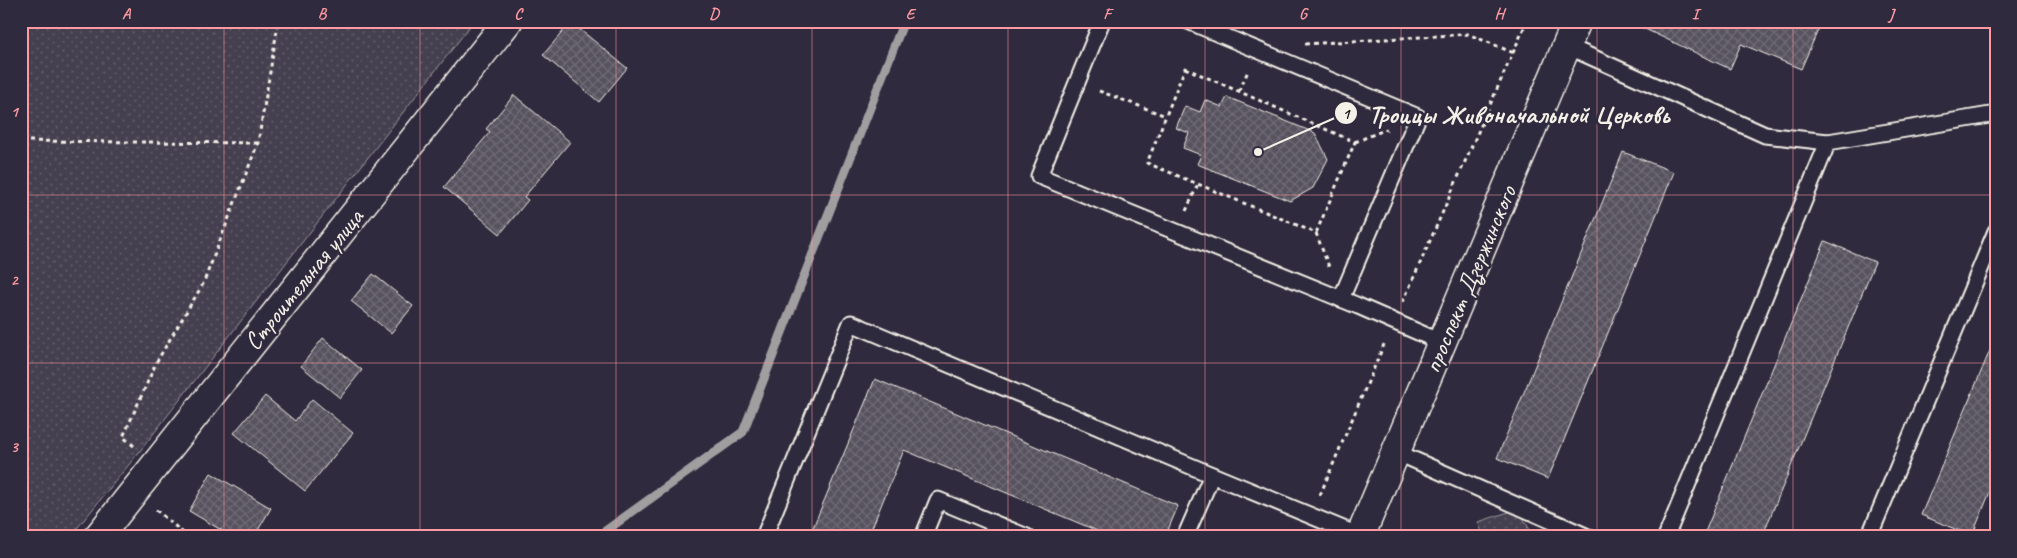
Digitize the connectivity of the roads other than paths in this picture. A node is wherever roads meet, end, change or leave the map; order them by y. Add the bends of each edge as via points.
1 (508, 21) edge
2 (1102, 21) edge
3 (1188, 21) edge
4 (1572, 34) edge
5 (1996, 114) edge
6 (1828, 142) junction
7 (1996, 231) edge
8 (1341, 299) junction
9 (1443, 343) junction
10 (1396, 452) junction
11 (1212, 474) junction
12 (98, 537) edge
13 (764, 537) edge
14 (923, 537) edge
15 (1027, 537) edge
16 (1185, 537) edge
17 (1360, 537) edge
18 (1588, 537) edge
19 (1666, 537) edge
20 (1869, 537) edge

1 - 12 street, Строительная улица
2 - 8 lane via 1038,176
3 - 8 lane via 1418,116
4 - 6 lane via 1765,135
4 - 9 street, проспект Дзержинского
5 - 6 lane
6 - 19 lane
7 - 20 lane
8 - 9 lane
9 - 10 street, проспект Дзержинского
10 - 17 street, проспект Дзержинского
10 - 18 lane
11 - 13 lane via 851,323
11 - 16 lane
11 - 17 lane
14 - 15 lane via 938,500

